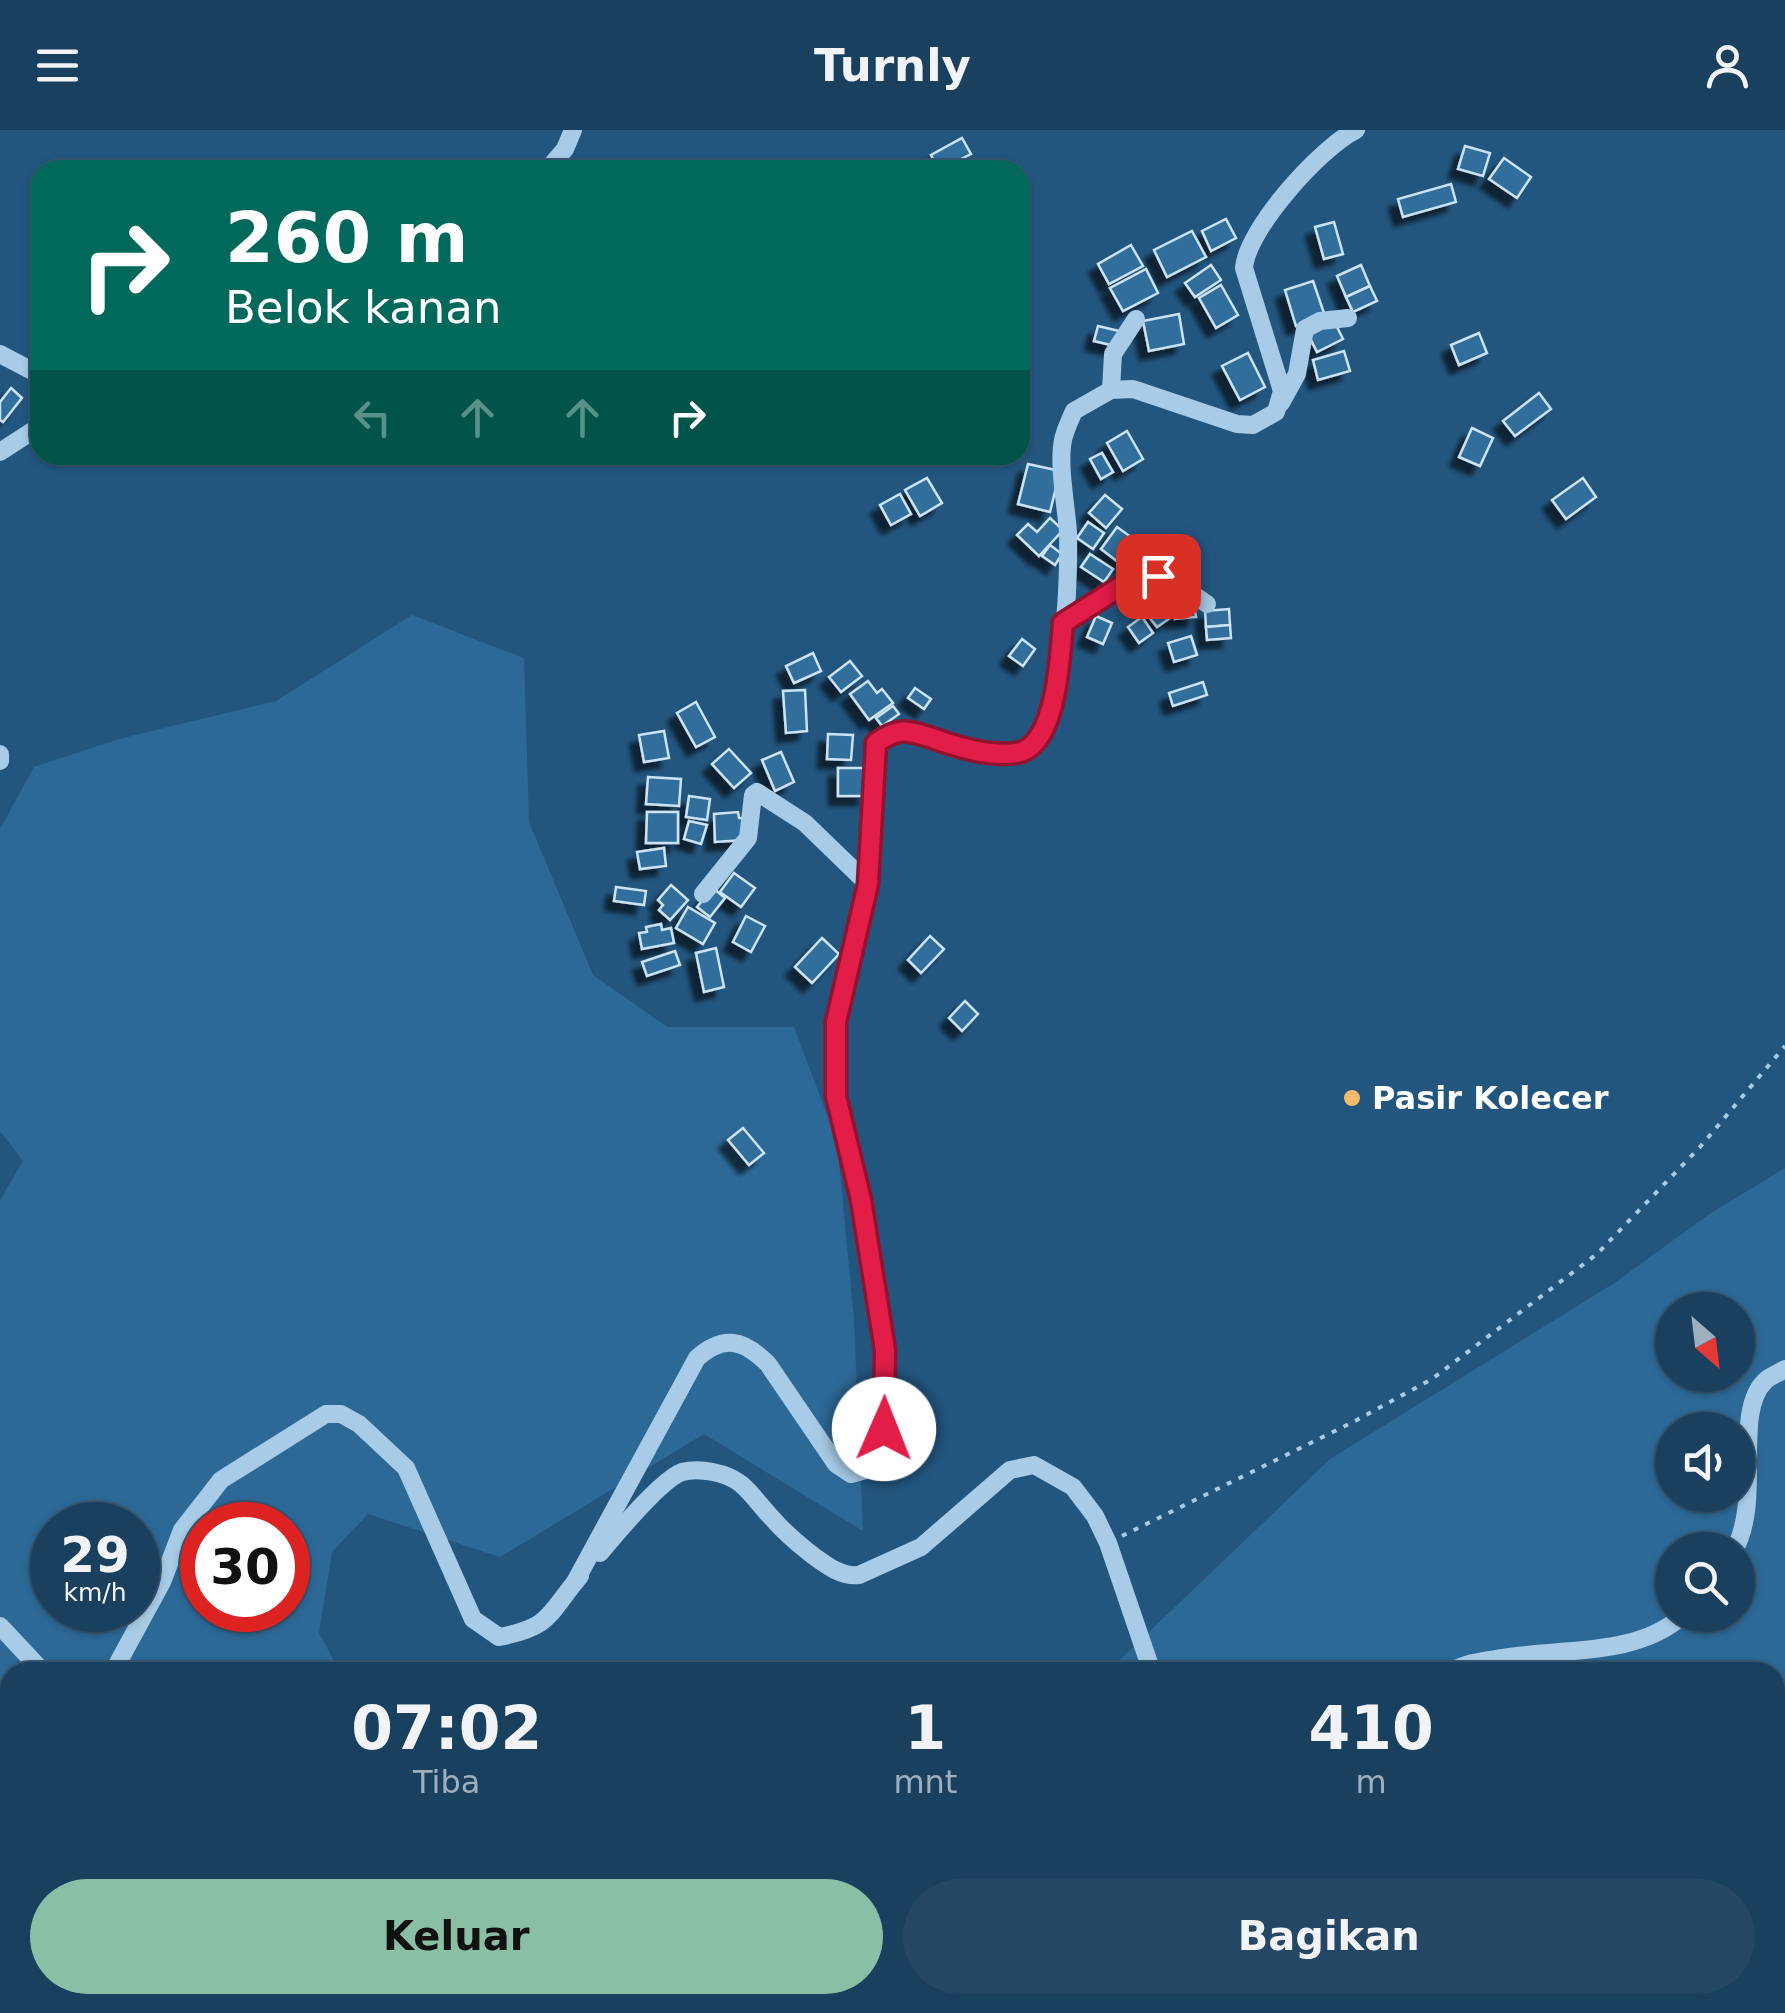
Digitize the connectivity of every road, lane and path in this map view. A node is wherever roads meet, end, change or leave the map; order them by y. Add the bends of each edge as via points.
1 (573, 130) edge
2 (1356, 130) edge
3 (556, 160) edge
4 (1348, 318) dead end
5 (1136, 319) dead end
6 (0, 354) edge
7 (30, 370) edge
8 (1111, 390) junction
9 (1276, 412) junction
10 (30, 432) edge
11 (0, 452) edge
12 (1207, 604) dead end
13 (1063, 623) junction
14 (868, 884) junction
15 (703, 894) dead end
16 (1785, 1046) edge
17 (1785, 1369) edge
18 (1742, 1532) edge
19 (1108, 1543) junction
20 (574, 1582) junction
21 (0, 1626) edge
22 (1658, 1632) edge
23 (34, 1662) edge
24 (118, 1662) edge
25 (1149, 1662) edge
26 (1476, 1662) edge

1 - 3 street
2 - 9 street via 1302,177 1248,248 1244,268 1282,391
4 - 9 street via 1305,329 1297,374
5 - 8 street via 1113,354
6 - 7 street
8 - 9 street via 1156,394 1238,424 1253,425
8 - 13 street via 1074,411 1062,441 1068,537
10 - 11 street
12 - 13 street via 1182,585 1137,576
13 - 14 street via 1057,688 1045,727 1028,748 1016,754 971,750 910,730 876,743
14 - 15 street via 805,823 756,792 748,838
14 - 20 street via 836,1022 836,1096 885,1350 878,1458 851,1474 836,1464 768,1364 732,1342 712,1344 697,1358
16 - 19 path via 1700,1148 1597,1254 1432,1379
17 - 18 street via 1763,1382 1748,1412 1750,1494
19 - 20 street via 1073,1486 1034,1465 1010,1470 921,1547 850,1576 789,1536 738,1482 722,1474 681,1472
19 - 25 street
20 - 24 street via 545,1622 498,1636 473,1619 406,1468 359,1424 326,1414 221,1480 182,1530
21 - 23 street
22 - 26 street via 1624,1644

